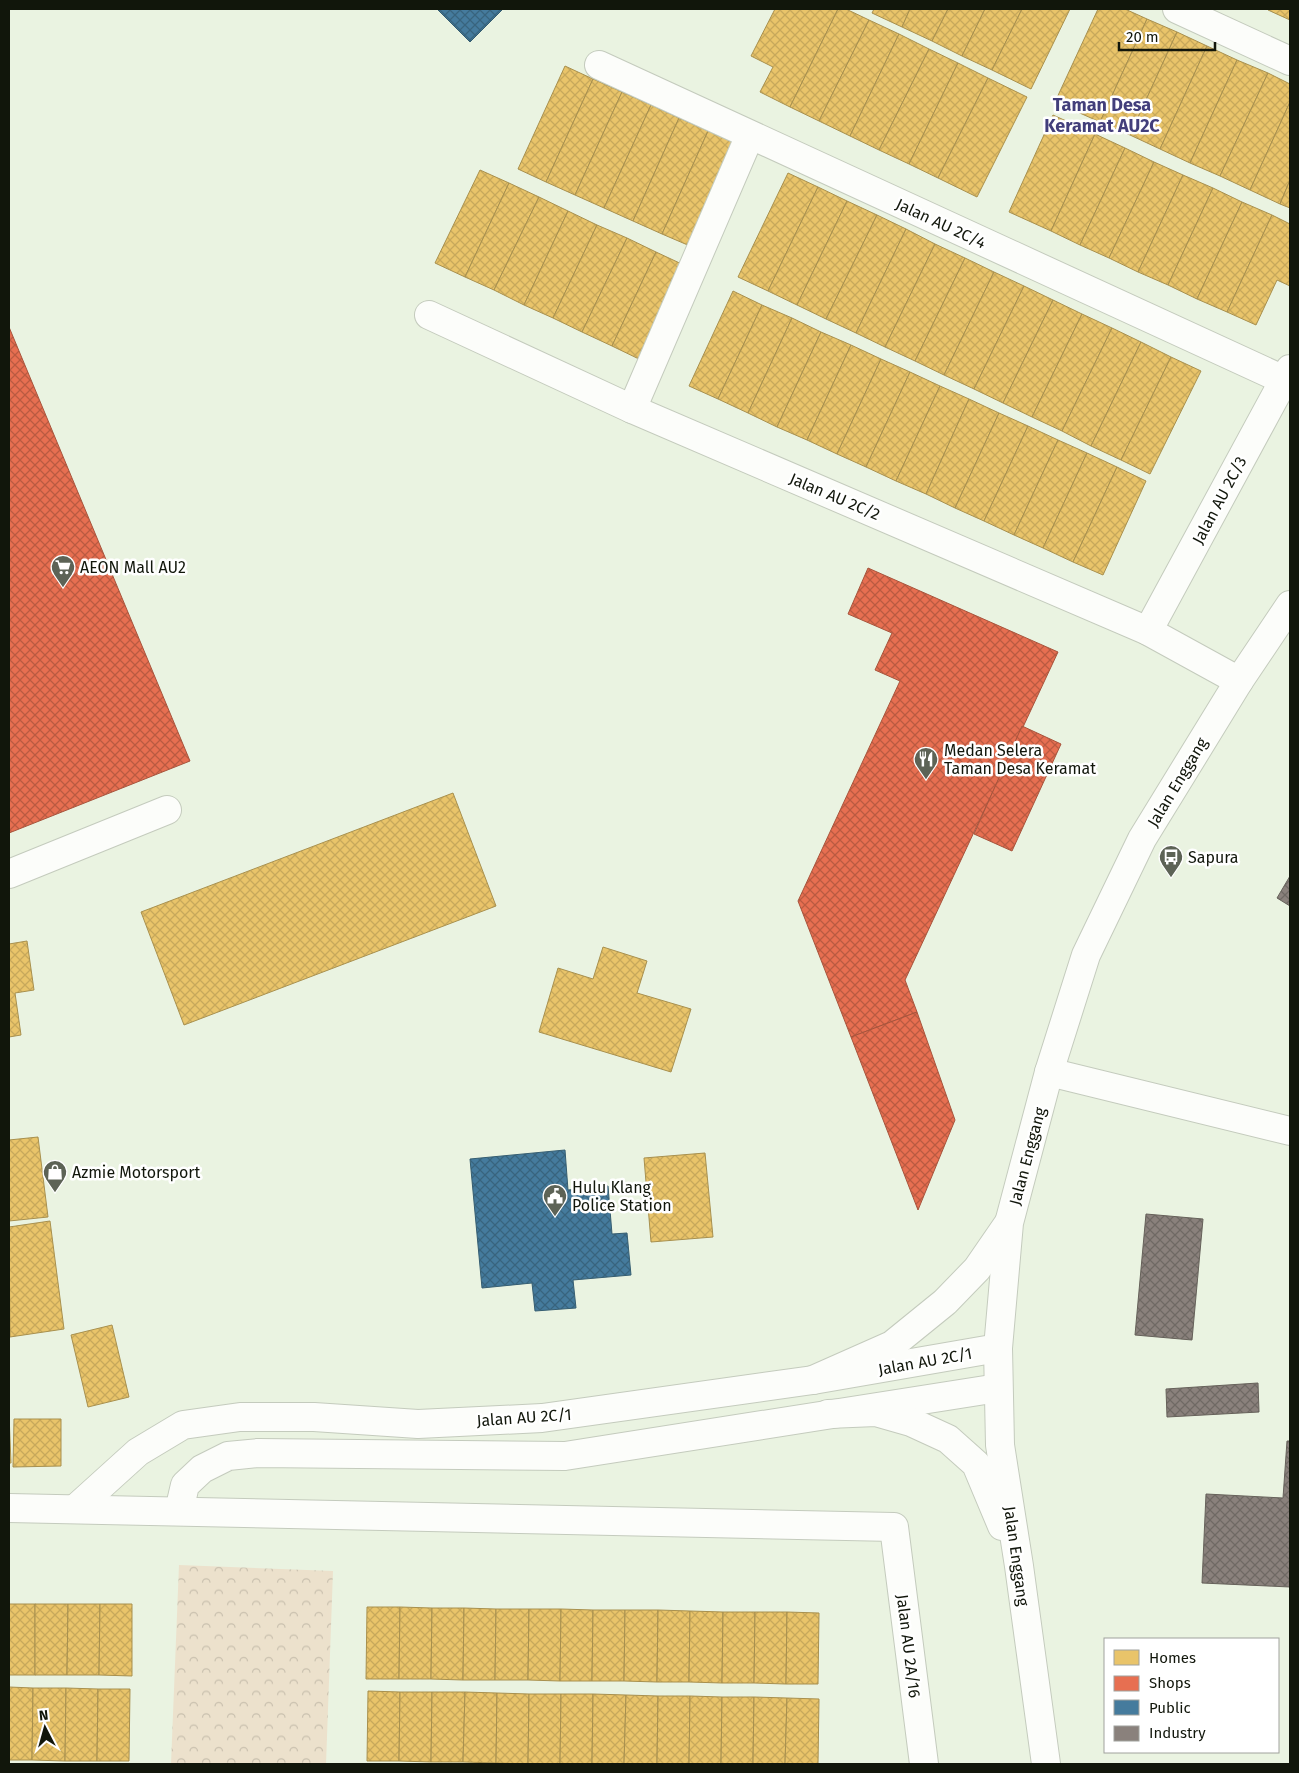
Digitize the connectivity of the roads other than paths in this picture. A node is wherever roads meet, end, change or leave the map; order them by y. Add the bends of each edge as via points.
1 (1177, 9) edge
2 (1290, 61) edge
3 (599, 65) dead end
4 (750, 135) junction
5 (430, 316) dead end
6 (1287, 375) edge
7 (632, 408) junction
8 (1290, 605) edge
9 (1148, 631) junction
10 (1239, 681) junction
11 (167, 810) dead end
12 (9, 874) edge
13 (1049, 1072) junction
14 (1290, 1131) edge
15 (1009, 1222) junction
16 (998, 1348) junction
17 (813, 1380) junction
18 (998, 1388) junction
19 (828, 1414) junction
20 (9, 1508) edge
21 (76, 1509) junction
22 (179, 1512) junction
23 (1019, 1566) junction
24 (924, 1764) edge
25 (1046, 1764) edge

1 - 2 street
3 - 4 street, Jalan AU 2C/4
4 - 6 street, Jalan AU 2C/4
4 - 7 street
5 - 7 street, Jalan AU 2C/2
6 - 9 street, Jalan AU 2C/3
7 - 9 street, Jalan AU 2C/2
8 - 10 street, Jalan Enggang
9 - 10 street, Jalan AU 2C/2
10 - 13 street, Jalan Enggang via 1147,832 1086,955
11 - 12 street
13 - 14 street
13 - 15 street, Jalan Enggang
15 - 16 street, Jalan Enggang
15 - 17 street via 977,1269 945,1302 892,1345
16 - 17 street, Jalan AU 2C/1
16 - 18 street, Jalan Enggang
17 - 21 street, Jalan AU 2C/1 via 542,1418 418,1424 314,1417 240,1417 183,1425 138,1452
18 - 19 street
18 - 23 street, Jalan Enggang via 1000,1445
19 - 22 street via 565,1456 258,1453 228,1456 202,1469 185,1485
19 - 23 street via 876,1412 911,1422 948,1439 976,1464
20 - 21 street
21 - 22 street
22 - 24 street, Jalan AU 2A/16 via 894,1527
23 - 25 street, Jalan Enggang

